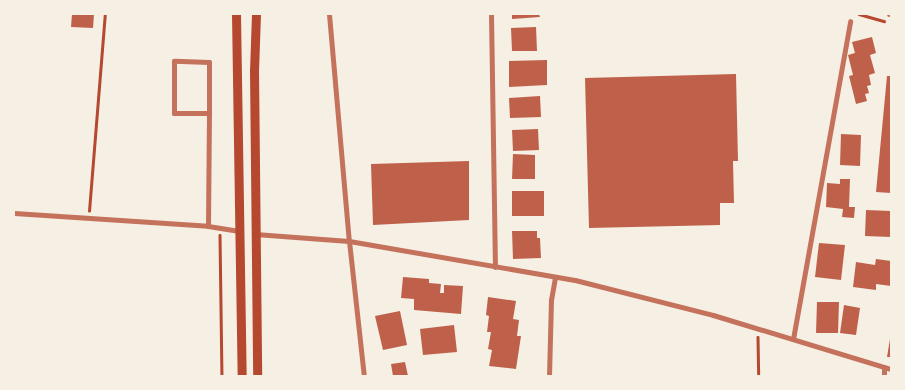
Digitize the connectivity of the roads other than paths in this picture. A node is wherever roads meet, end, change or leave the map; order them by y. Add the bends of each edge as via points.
1 (236, 14) edge
2 (256, 14) edge
3 (329, 14) edge
4 (491, 14) edge
5 (850, 21) dead end
6 (209, 113) junction
7 (14, 212) edge
8 (208, 226) junction
9 (238, 231) junction
10 (254, 234) junction
11 (349, 241) junction
12 (495, 267) junction
13 (555, 278) junction
14 (793, 339) junction
15 (884, 367) junction
16 (891, 369) edge
17 (242, 376) edge
18 (257, 376) edge
19 (364, 376) edge
20 (549, 376) edge
21 (884, 376) edge

1 - 9 main road
2 - 10 main road
3 - 11 street
4 - 12 street
5 - 14 street
6 - 6 street via 210,62 174,61 174,113
6 - 8 street
7 - 8 street
8 - 9 street
9 - 17 main road
10 - 11 street
10 - 18 main road
11 - 12 street
11 - 19 street
12 - 13 street
13 - 14 street via 575,280
13 - 20 street via 551,300
14 - 15 street
15 - 16 street
15 - 21 street

